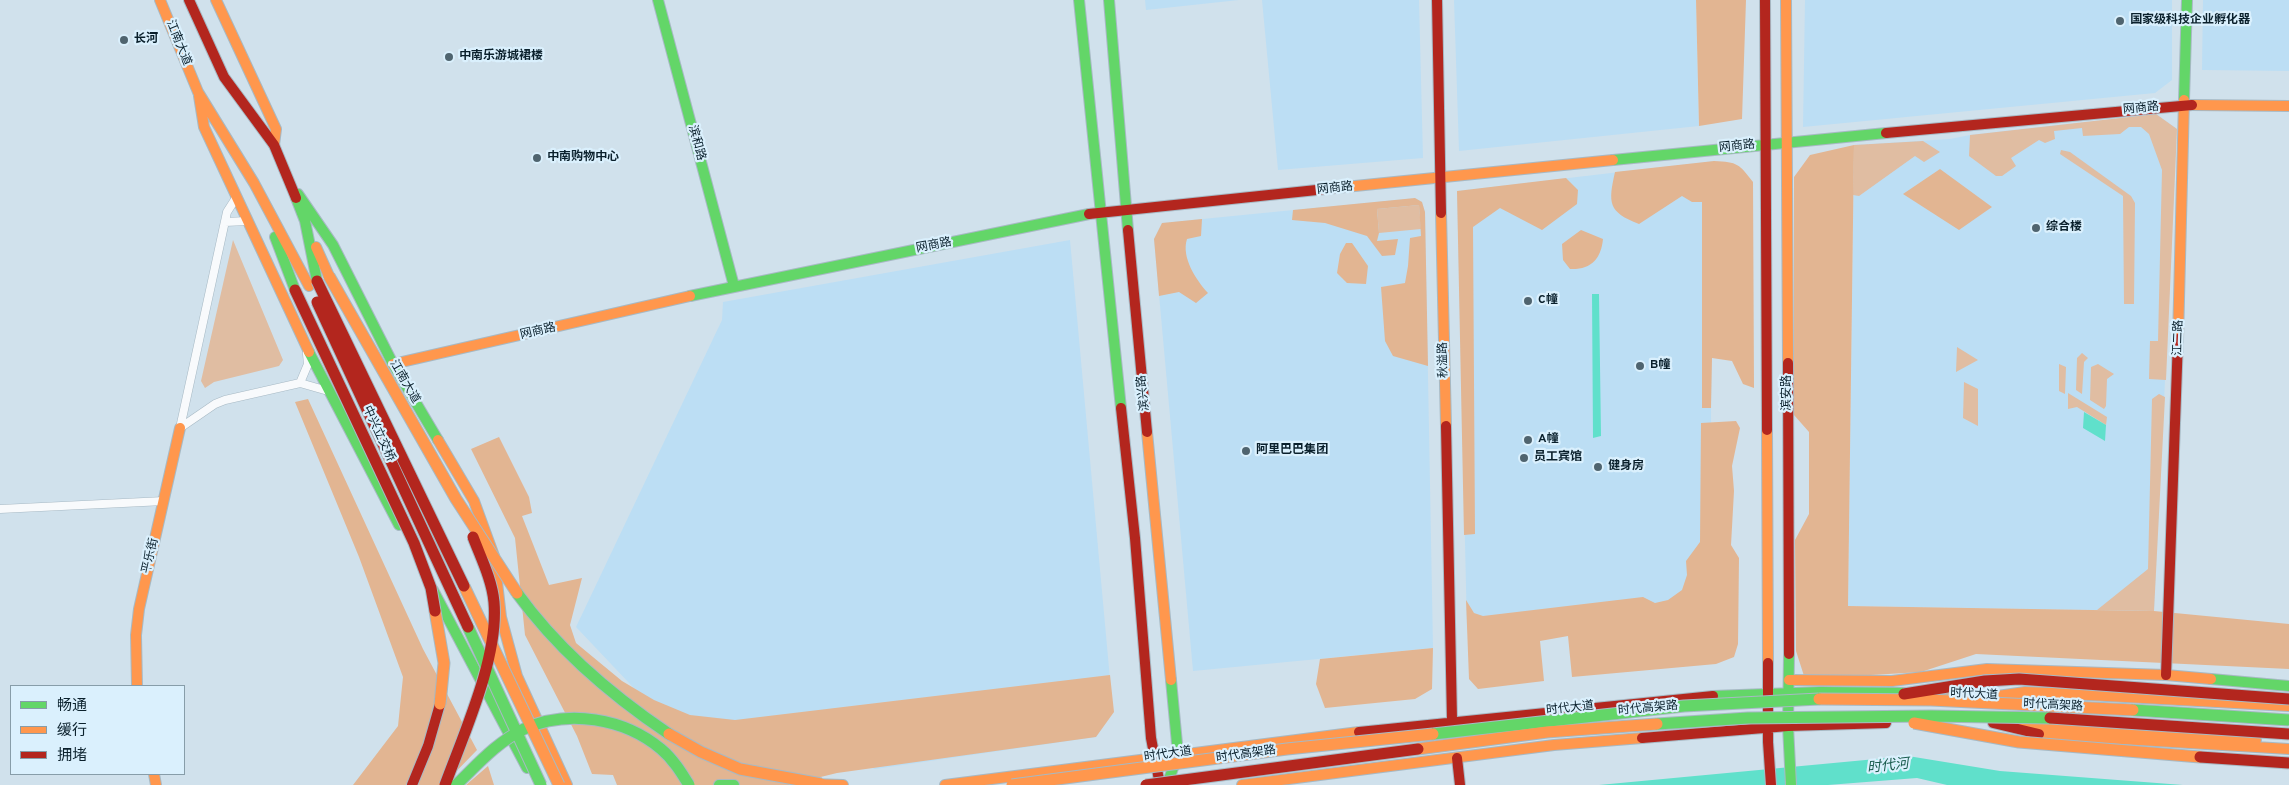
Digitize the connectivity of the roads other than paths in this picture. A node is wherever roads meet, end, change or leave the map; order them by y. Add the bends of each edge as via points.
1 (160, 0) edge
2 (189, 0) edge
3 (216, 0) edge
4 (658, 0) edge
5 (1079, 0) edge
6 (1109, 0) edge
7 (1436, 0) edge
8 (1765, 0) edge
9 (1786, 0) edge
10 (2187, 0) edge
11 (198, 92) junction
12 (2186, 105) junction
13 (2289, 106) edge
14 (1788, 142) junction
15 (1765, 144) junction
16 (274, 145) junction
17 (1441, 178) junction
18 (254, 183) junction
19 (291, 183) junction
20 (236, 198) junction
21 (1126, 210) junction
22 (1100, 212) junction
23 (247, 221) junction
24 (305, 221) junction
25 (225, 222) junction
26 (313, 283) junction
27 (734, 286) junction
28 (307, 349) junction
29 (393, 364) junction
30 (300, 383) junction
31 (328, 391) junction
32 (180, 428) junction
33 (164, 501) junction
34 (0, 509) edge
35 (465, 515) junction
36 (2166, 675) junction
37 (1906, 680) junction
38 (137, 685) edge
39 (1789, 685) junction
40 (2289, 686) edge
41 (1769, 692) junction
42 (1963, 695) junction
43 (1998, 696) junction
44 (2289, 699) edge
45 (1855, 700) junction
46 (2289, 706) edge
47 (2289, 713) edge
48 (1851, 716) junction
49 (1452, 720) junction
50 (2289, 720) edge
51 (1993, 722) junction
52 (1788, 726) junction
53 (1768, 728) junction
54 (2289, 734) edge
55 (2289, 743) edge
56 (2289, 750) edge
57 (1178, 754) junction
58 (1154, 757) junction
59 (1457, 758) junction
60 (2289, 762) edge
61 (557, 766) junction
62 (533, 780) edge
63 (821, 784) junction
64 (412, 785) edge
65 (445, 785) edge
66 (456, 785) edge
67 (541, 785) edge
68 (549, 785) edge
69 (559, 785) edge
70 (567, 785) edge
71 (689, 785) edge
72 (719, 785) edge
73 (734, 785) edge
74 (803, 785) edge
75 (843, 785) edge
76 (945, 785) edge
77 (1012, 785) edge
78 (1146, 785) edge
79 (1160, 785) edge
80 (1167, 785) edge
81 (1242, 785) edge
82 (1460, 785) edge
83 (1771, 785) edge
84 (1791, 785) edge

1 - 11 main road, 江南大道
2 - 16 main road, 江南大道 via 224,77
3 - 16 main road via 276,129
4 - 27 main road, 滨和路
5 - 22 main road, 滨兴路
6 - 21 main road, 滨兴路
7 - 17 main road, 秋溢路
8 - 15 main road, 滨安路
9 - 14 main road, 滨安路
10 - 12 main road, 江二路
11 - 18 main road, 中兴立交桥
11 - 20 main road, 江南大道 via 204,127
12 - 13 main road, 网商路
12 - 14 main road, 网商路
12 - 36 main road, 江二路
14 - 15 main road, 网商路
14 - 39 main road, 滨安路
15 - 17 main road, 网商路
15 - 41 main road, 滨安路
16 - 19 main road, 江南大道
17 - 21 main road, 网商路
17 - 49 main road, 秋溢路
18 - 26 main road, 中兴立交桥
18 - 64 main road, bridge via 295,290 414,543 430,588 444,663 433,734
19 - 24 main road, 中兴立交桥
19 - 29 main road, 江南大道 via 333,245
20 - 23 main road, 江南大道
20 - 25 street
21 - 22 main road, 网商路
21 - 57 main road, 滨兴路
22 - 27 main road, 网商路
22 - 58 main road, 滨兴路 via 1135,538
23 - 25 street
23 - 28 main road, 江南大道
24 - 26 main road, 中兴立交桥
24 - 35 main road, bridge via 329,276
25 - 32 street
26 - 67 main road, 中兴立交桥, bridge
26 - 69 main road, 中兴立交桥, bridge
27 - 29 main road, 网商路
28 - 30 street via 308,364
28 - 31 main road, 江南大道
29 - 61 main road, 江南大道 via 474,501 494,556 501,617 517,676
30 - 31 street
30 - 32 street via 225,400
31 - 62 main road, 江南大道
32 - 33 main road, 平乐街
33 - 34 street
33 - 38 main road, 平乐街 via 139,609
35 - 63 main road, bridge via 527,607 563,646 642,716 692,749 731,766
35 - 65 main road, bridge via 494,602 494,626 483,674
36 - 37 main road via 1987,669
36 - 40 main road
37 - 39 main road
37 - 42 main road
39 - 41 main road, 时代大道
39 - 42 main road, 时代大道
39 - 52 main road, 滨安路
41 - 49 main road, 时代大道
41 - 53 main road, 滨安路
42 - 43 main road, 时代大道
43 - 46 main road via 2025,692
43 - 47 main road, 时代大道
44 - 45 main road, bridge via 2019,679
45 - 50 main road, 时代高架路, bridge via 2047,706
45 - 77 main road, 时代高架路, bridge via 1634,709 1260,752
48 - 54 main road, 时代高架路, bridge via 2046,718
48 - 60 main road, bridge via 1938,726 2019,742 2071,748
48 - 78 main road, 时代高架路, bridge via 1748,718 1547,732
49 - 57 main road, 时代大道
51 - 52 main road
51 - 55 main road
51 - 56 main road via 2039,734
52 - 53 main road
52 - 84 main road, 滨安路
53 - 59 main road via 1554,745
53 - 83 main road, 滨安路
57 - 58 main road, 时代大道
57 - 80 main road, 滨兴路
58 - 76 main road, 时代大道
58 - 79 main road, 滨兴路
59 - 81 main road
59 - 82 main road
61 - 68 main road
61 - 70 main road, 江南大道
62 - 68 main road
63 - 74 main road, bridge
63 - 75 main road
66 - 71 main road, bridge via 507,739 534,725 569,717 612,722 636,732 659,746
72 - 73 main road

